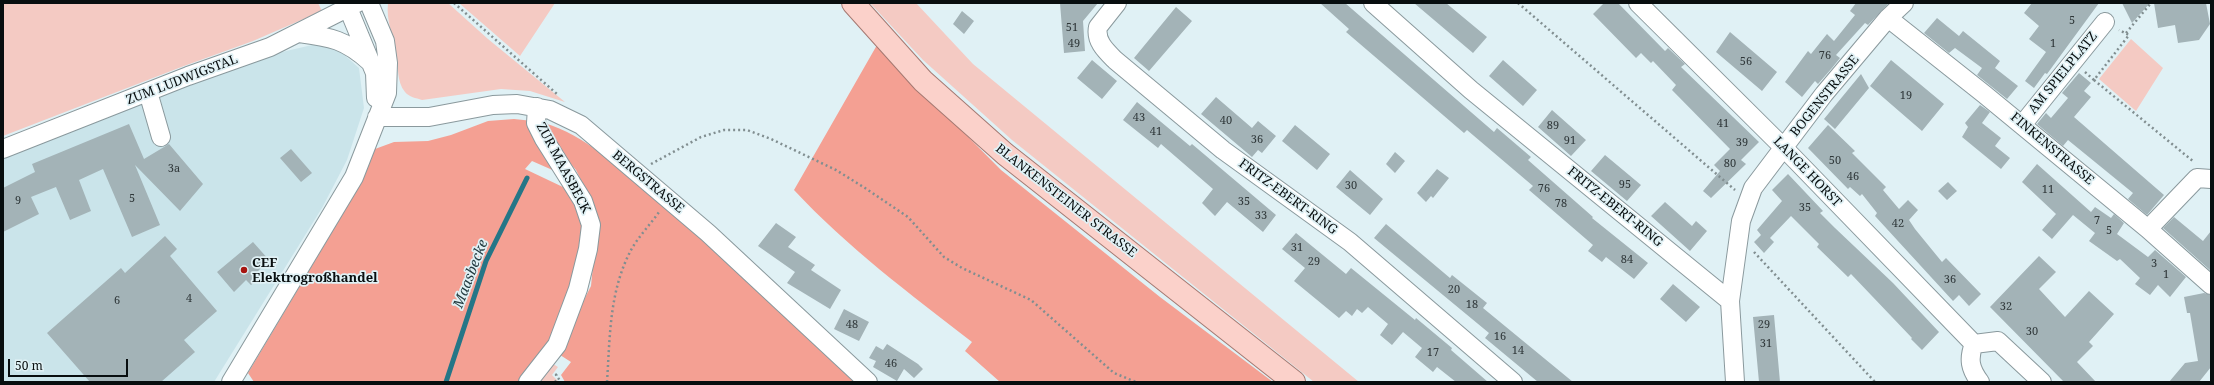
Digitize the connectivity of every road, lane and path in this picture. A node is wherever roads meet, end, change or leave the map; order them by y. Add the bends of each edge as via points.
1 (369, 3) edge
2 (454, 3) edge
3 (853, 3) edge
4 (1117, 3) edge
5 (1374, 3) edge
6 (1518, 3) edge
7 (1638, 3) edge
8 (1904, 3) edge
9 (2150, 3) edge
10 (351, 5) edge
11 (1888, 18) junction
12 (2105, 22) dead end
13 (299, 33) junction
14 (370, 62) junction
15 (2073, 62) junction
16 (2094, 80) junction
17 (148, 92) junction
18 (562, 98) dead end
19 (537, 107) junction
20 (377, 117) junction
21 (2022, 124) junction
22 (161, 136) dead end
23 (1784, 148) junction
24 (3, 149) edge
25 (637, 172) junction
26 (2204, 178) edge
27 (669, 199) junction
28 (1747, 201) junction
29 (2148, 229) junction
30 (1739, 236) junction
31 (2211, 286) edge
32 (1730, 301) junction
33 (1974, 344) junction
34 (231, 382) edge
35 (528, 382) edge
36 (555, 382) edge
37 (561, 382) edge
38 (607, 382) edge
39 (868, 382) edge
40 (1136, 382) edge
41 (1294, 382) edge
42 (1513, 382) edge
43 (1735, 382) edge
44 (1875, 382) edge
45 (1980, 382) edge
46 (2042, 382) edge

1 - 20 street via 385,41 388,63 387,93
2 - 18 path
3 - 41 main road, BLANKENSTEINER STRASSE via 923,81 1005,154
4 - 42 street, FRITZ-EBERT-RING via 1098,27 1100,41 1107,52 1223,150 1350,242
5 - 32 street, FRITZ-EBERT-RING via 1471,90
6 - 28 path
7 - 23 street, LANGE HORST
8 - 11 street, BOGENSTRASSE
9 - 16 path via 2126,33 2130,35
10 - 13 street, ZUM LUDWIGSTAL
10 - 14 street
11 - 21 street, FINKENSTRASSE
11 - 23 street, BOGENSTRASSE via 1824,94
12 - 15 street, AM SPIELPLATZ
13 - 14 street via 334,38 359,52
13 - 17 street, ZUM LUDWIGSTAL via 270,47
14 - 20 street via 375,73
15 - 16 path
15 - 21 street, AM SPIELPLATZ
16 - 26 path via 2191,159
17 - 22 street
17 - 24 street, ZUM LUDWIGSTAL
19 - 20 street, BERGSTRASSE via 501,105 429,117
19 - 25 street, BERGSTRASSE via 550,110 581,125
19 - 35 street, ZUR MAASBECK via 536,123 584,201 591,225 578,289 557,345
20 - 34 street via 354,177
21 - 29 street, FINKENSTRASSE
23 - 28 street, BOGENSTRASSE via 1758,180
23 - 33 street, LANGE HORST
25 - 27 street, BERGSTRASSE
25 - 40 path via 701,137 724,130 747,130 771,139 836,170 865,188 908,217 944,257 1032,300 1114,373
26 - 29 street
27 - 38 path via 630,252 618,286 609,328
27 - 39 street, BERGSTRASSE
28 - 30 street, BOGENSTRASSE
29 - 31 street, FINKENSTRASSE
30 - 32 street, BOGENSTRASSE
30 - 44 path
32 - 43 street, BOGENSTRASSE
33 - 45 street via 1970,355 1972,372
33 - 46 street via 1998,342
36 - 37 path via 558,378

